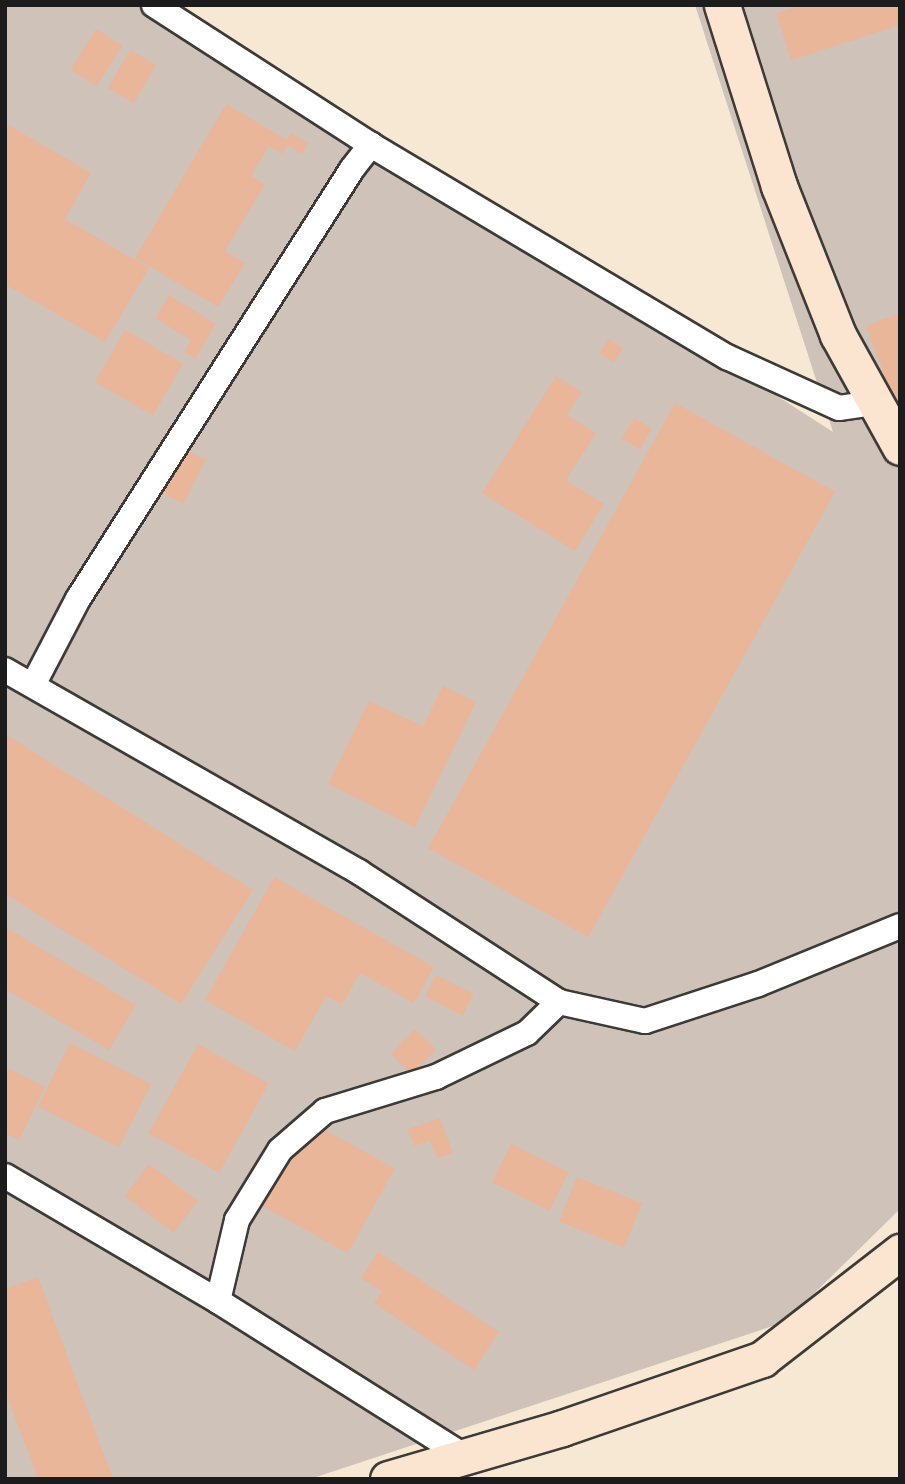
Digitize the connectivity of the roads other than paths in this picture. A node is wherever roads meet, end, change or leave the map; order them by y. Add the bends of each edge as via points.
1 (154, 5) edge
2 (722, 5) edge
3 (372, 145) junction
4 (875, 402) junction
5 (900, 447) edge
6 (5, 670) edge
7 (33, 685) junction
8 (900, 926) edge
9 (559, 1003) junction
10 (5, 1175) edge
11 (900, 1252) edge
12 (218, 1301) junction
13 (464, 1457) junction
14 (388, 1479) edge

1 - 3 street
2 - 4 street via 779,186 838,335
3 - 4 street via 727,357 839,408
3 - 7 street via 352,169 78,599
4 - 5 street
6 - 7 street
7 - 9 street via 359,872
8 - 9 street via 758,984 645,1021
9 - 12 street via 527,1033 436,1077 325,1111 289,1142 237,1220
10 - 12 street
11 - 13 street via 762,1359
12 - 13 street
13 - 14 street

